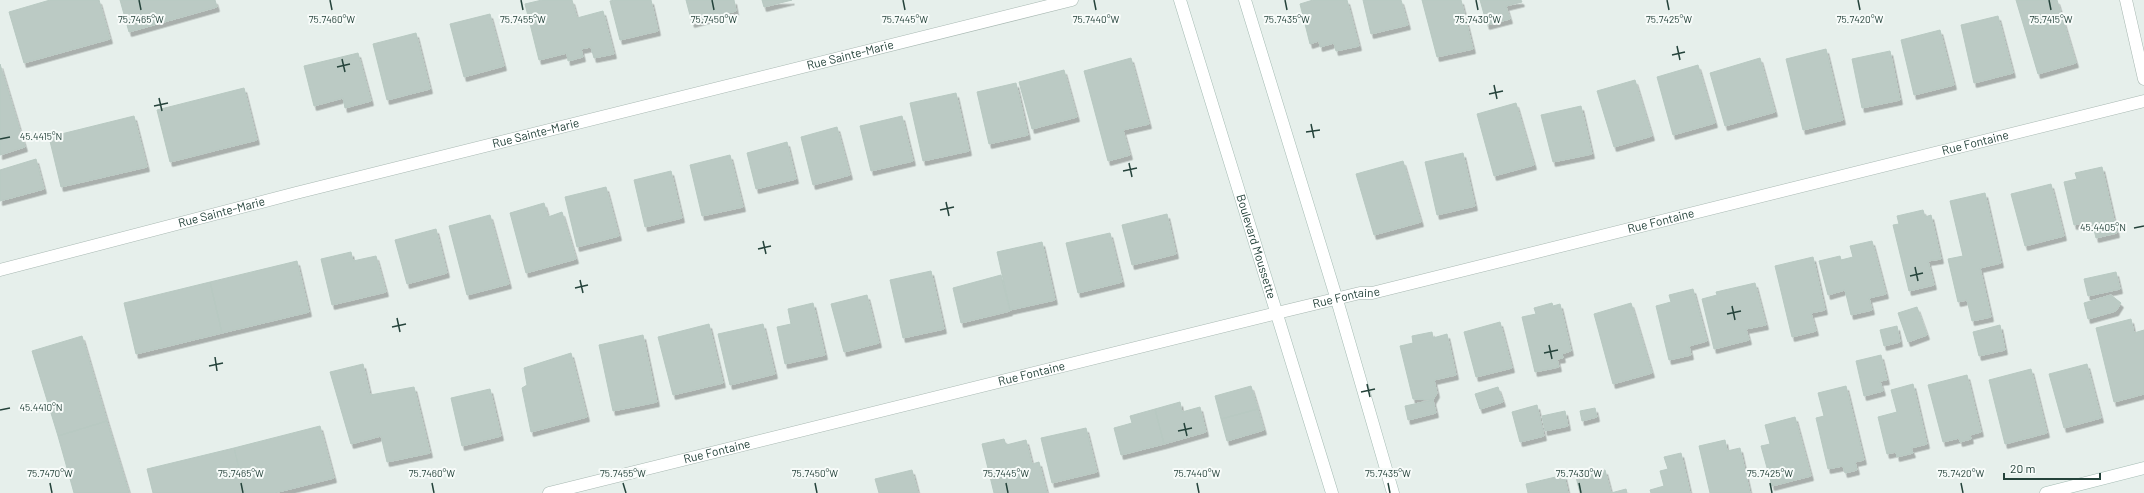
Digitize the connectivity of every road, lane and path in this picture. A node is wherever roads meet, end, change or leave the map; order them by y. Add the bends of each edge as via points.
1 (1072, 0) edge
2 (1180, 0) edge
3 (1245, 0) edge
4 (2126, 0) edge
5 (2144, 79) edge
6 (2144, 101) edge
7 (0, 270) edge
8 (1337, 300) junction
9 (1278, 313) junction
10 (2144, 468) edge
11 (549, 493) edge
12 (1332, 493) edge
13 (1393, 493) edge
14 (2046, 493) edge

1 - 7 street, Rue Sainte-Marie via 296,193
2 - 9 street, Boulevard Moussette
3 - 8 street
4 - 5 street
6 - 8 street, Rue Fontaine
8 - 9 street, Rue Fontaine
8 - 13 street
9 - 11 street, Rue Fontaine
9 - 12 street, Boulevard Moussette
10 - 14 street

